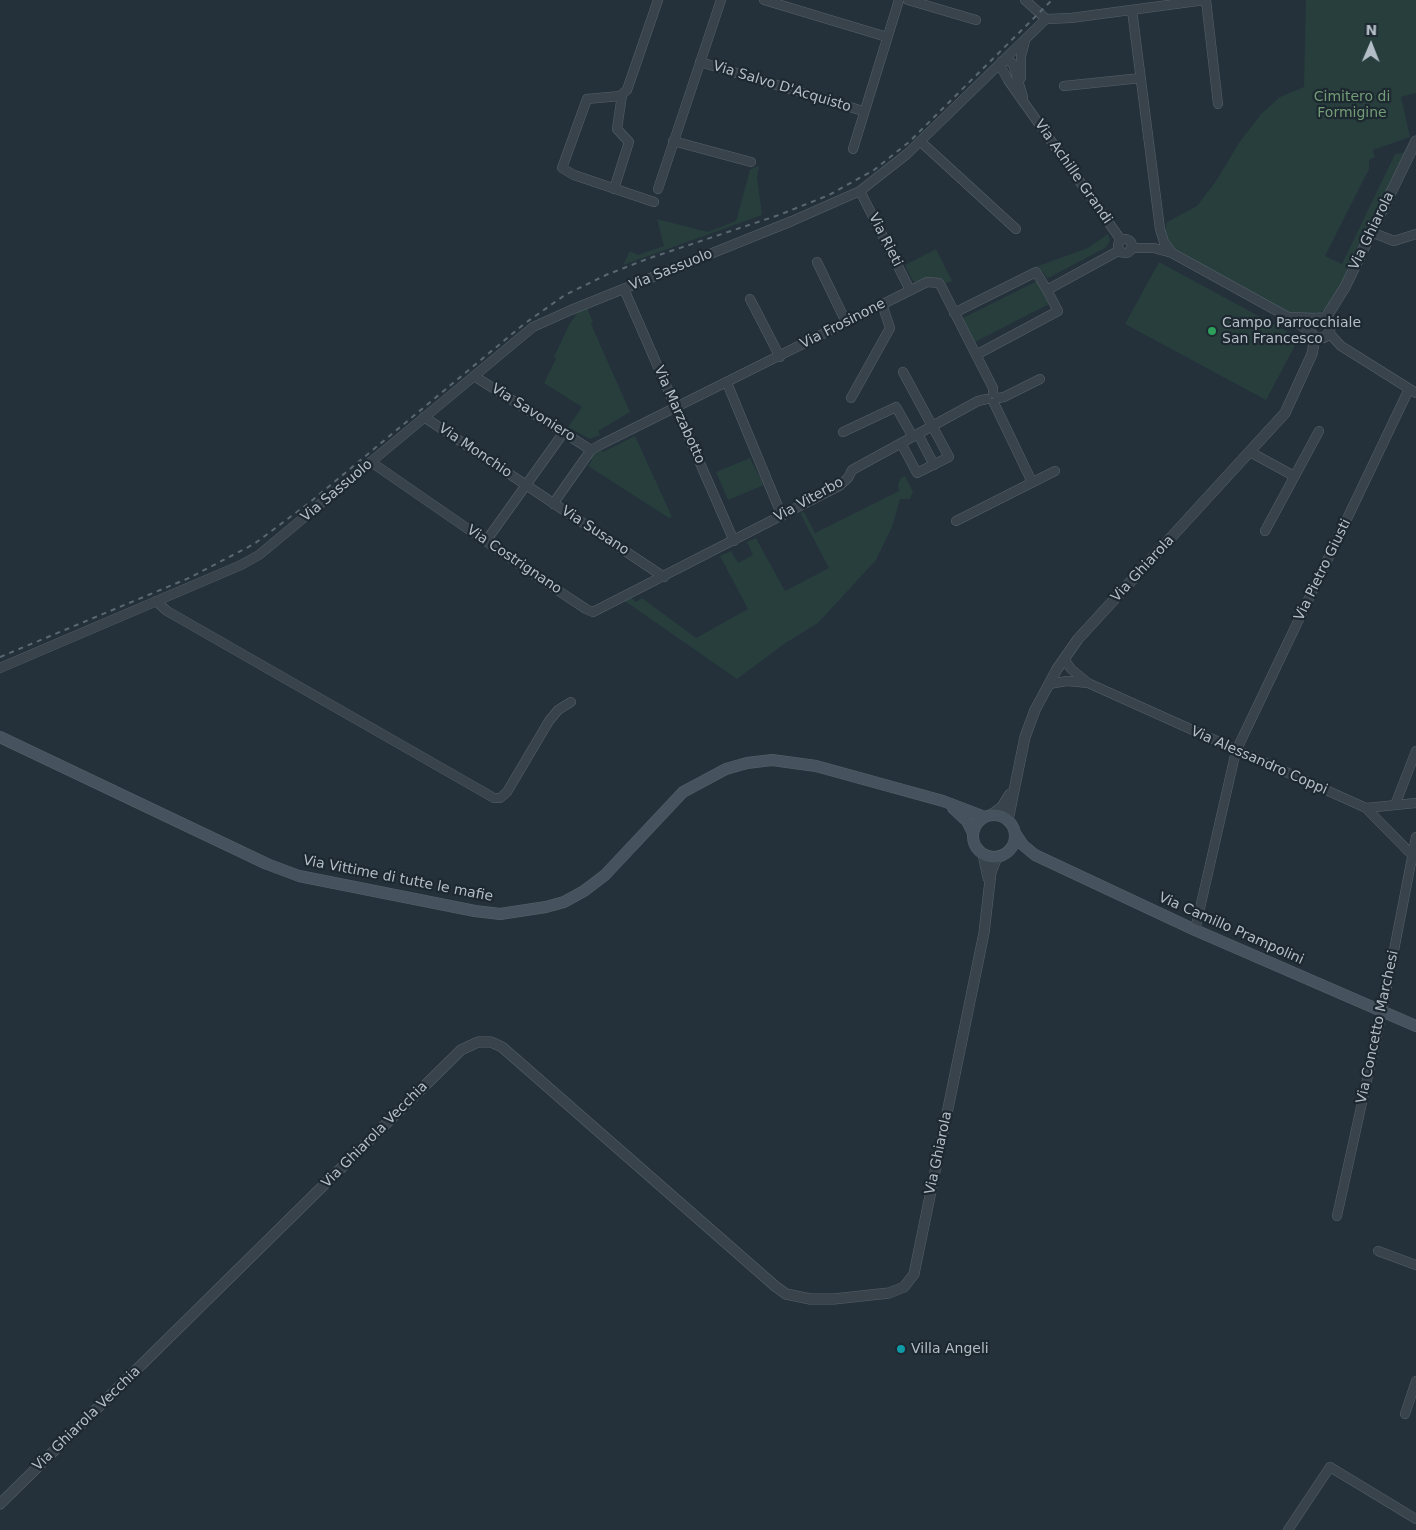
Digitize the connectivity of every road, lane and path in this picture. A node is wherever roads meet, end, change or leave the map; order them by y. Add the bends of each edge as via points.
1 (658, 0) edge
2 (721, 0) edge
3 (764, 0) edge
4 (899, 0) edge
5 (908, 0) edge
6 (1025, 0) edge
7 (1205, 0) edge
8 (1132, 10) junction
9 (1046, 19) junction
10 (976, 20) dead end
11 (887, 37) junction
12 (1026, 40) junction
13 (1002, 61) junction
14 (700, 62) junction
15 (988, 74) junction
16 (1141, 78) junction
17 (1012, 85) junction
18 (1064, 86) dead end
19 (1022, 90) junction
20 (622, 96) junction
21 (1025, 104) junction
22 (1218, 104) dead end
23 (863, 111) junction
24 (673, 141) junction
25 (1416, 141) edge
26 (921, 142) junction
27 (853, 149) dead end
28 (751, 162) dead end
29 (614, 189) junction
30 (658, 189) dead end
31 (860, 191) junction
32 (654, 202) dead end
33 (1016, 229) dead end
34 (1371, 232) junction
35 (1416, 234) edge
36 (1121, 245) junction
37 (1172, 253) junction
38 (817, 262) dead end
39 (624, 289) junction
40 (910, 290) junction
41 (1047, 290) junction
42 (750, 299) dead end
43 (882, 304) junction
44 (954, 313) junction
45 (1288, 317) junction
46 (1321, 319) junction
47 (846, 322) junction
48 (1329, 333) junction
49 (1312, 335) junction
50 (976, 355) junction
51 (780, 357) junction
52 (903, 372) dead end
53 (474, 376) junction
54 (1040, 379) dead end
55 (727, 383) junction
56 (1413, 391) edge
57 (851, 398) dead end
58 (993, 398) junction
59 (676, 408) junction
60 (424, 417) junction
61 (932, 426) junction
62 (1319, 431) dead end
63 (564, 432) junction
64 (843, 432) dead end
65 (915, 436) junction
66 (901, 443) junction
67 (592, 450) junction
68 (1250, 452) junction
69 (371, 462) junction
70 (934, 464) junction
71 (1055, 471) dead end
72 (1294, 476) junction
73 (1032, 482) junction
74 (526, 486) junction
75 (554, 504) junction
76 (782, 516) junction
77 (956, 521) dead end
78 (1265, 531) dead end
79 (486, 541) junction
80 (734, 541) junction
81 (664, 577) junction
82 (156, 601) junction
83 (1064, 659) junction
84 (0, 668) edge
85 (1088, 683) junction
86 (1049, 684) junction
87 (571, 702) dead end
88 (0, 737) edge
89 (1236, 751) junction
90 (1416, 751) edge
91 (1013, 789) junction
92 (943, 801) junction
93 (1416, 802) edge
94 (1395, 805) junction
95 (1366, 808) junction
96 (988, 816) junction
97 (1008, 820) junction
98 (1014, 832) junction
99 (973, 833) junction
100 (1416, 837) edge
101 (1008, 851) junction
102 (983, 854) junction
103 (1035, 855) junction
104 (997, 857) junction
105 (1414, 858) edge
106 (989, 883) junction
107 (1196, 930) junction
108 (1382, 1012) junction
109 (1416, 1026) edge
110 (1337, 1216) dead end
111 (1378, 1251) dead end
112 (1416, 1265) edge
113 (775, 1286) joint
114 (1416, 1381) edge
115 (1405, 1414) dead end
116 (0, 1504) edge
117 (1416, 1519) edge
118 (1288, 1530) edge

1 - 20 street via 627,90
2 - 14 street
3 - 11 street
4 - 11 street
5 - 10 street
6 - 9 street
7 - 8 street
7 - 22 street
8 - 9 street
8 - 16 street
9 - 12 street, Via Sassuolo
11 - 23 street
12 - 13 street, Via Sassuolo
12 - 19 street, Via Achille Grandi via 1021,56
13 - 15 street, Via Sassuolo
13 - 17 street, Via Achille Grandi via 1002,71
13 - 19 street, Via Achille Grandi via 1008,60 1013,64
14 - 23 street, Via Salvo D'Acquisto
14 - 24 street
15 - 17 street
15 - 26 street, Via Sassuolo
16 - 18 street
16 - 37 street via 1160,229
17 - 21 street, Via Achille Grandi
19 - 21 street, Via Achille Grandi
20 - 29 street via 617,129 629,142
20 - 29 street via 587,99 562,168
21 - 36 street, Via Achille Grandi
23 - 27 street
24 - 28 street
24 - 30 street
25 - 34 street, Via Ghiarola
26 - 31 street, Via Sassuolo
26 - 33 street
29 - 32 street
31 - 39 street, Via Sassuolo
31 - 40 street, Via Rieti
34 - 35 street via 1394,241
34 - 46 street, Via Ghiarola via 1345,287
36 - 37 street via 1127,252 1132,248 1154,248
36 - 41 street
37 - 45 street
38 - 47 street
39 - 53 street, Via Sassuolo via 533,327
39 - 59 street, Via Marzabotto
40 - 43 street, Via Frosinone
40 - 44 street, Via Frosinone via 927,282 939,283
41 - 44 street via 1036,272
41 - 50 street via 1058,311
42 - 51 street
43 - 47 street, Via Frosinone
43 - 57 street via 890,328
44 - 50 street, Via Frosinone
45 - 46 street
45 - 49 street
46 - 48 street via 1330,327
46 - 49 street, Via Ghiarola via 1310,325
47 - 51 street, Via Frosinone
48 - 49 street via 1324,338
48 - 56 street via 1341,346
49 - 68 street, Via Ghiarola via 1312,354 1285,413
50 - 58 street, Via Frosinone via 993,388
51 - 55 street, Via Frosinone
52 - 61 street
53 - 60 street, Via Sassuolo
53 - 63 street, Via Savoniero
54 - 58 street, Via Viterbo via 1004,397
55 - 59 street, Via Frosinone
55 - 76 street
56 - 89 street, Via Pietro Giusti
58 - 61 street, Via Viterbo via 978,401
58 - 73 street, Via Frosinone
59 - 67 street, Via Frosinone
59 - 80 street, Via Marzabotto
60 - 69 street, Via Sassuolo
60 - 74 street, Via Monchio
61 - 65 street, Via Viterbo
61 - 70 street via 949,457
62 - 72 street
63 - 67 street, Via Savoniero
63 - 74 street
64 - 65 street via 896,407
65 - 66 street, Via Viterbo
65 - 70 street
66 - 70 street via 917,473
66 - 76 street, Via Viterbo via 852,470 839,486
67 - 75 street
68 - 72 street
68 - 83 street, Via Ghiarola via 1078,639
69 - 79 street, Via Costrignano
69 - 82 street, Via Sassuolo via 259,555
71 - 73 street
72 - 78 street
73 - 77 street
74 - 75 street, Via Susano
74 - 79 street
75 - 81 street, Via Susano
76 - 80 street, Via Viterbo
79 - 81 street, Via Costrignano via 590,611
80 - 81 street
82 - 84 street, Via Sassuolo
82 - 87 street via 167,611 494,798 500,798 507,792 549,721
83 - 85 street, Via Alessandro Coppi via 1070,669
83 - 86 street, Via Ghiarola
85 - 86 street, Via Alessandro Coppi via 1067,681
85 - 89 street, Via Alessandro Coppi
86 - 91 street, Via Ghiarola via 1025,737
88 - 92 main road, Via Vittime di tutte le mafie via 267,864 299,876 500,914 546,908 584,891 605,874 683,792 726,768 772,760 792,762
89 - 95 street, Via Alessandro Coppi
89 - 107 street, Via Pietro Giusti
90 - 94 street
91 - 96 street via 1002,807
91 - 97 street, Via Ghiarola
92 - 96 main road, Via Vittime di tutte le mafie
92 - 99 main road, Via Vittime di tutte le mafie via 967,821
93 - 94 street
94 - 95 street
95 - 105 street, Via Alessandro Coppi
96 - 97 main road via 997,815
96 - 99 main road via 979,821
97 - 98 main road
98 - 101 main road
98 - 103 main road, Via Camillo Prampolini
99 - 102 main road via 974,845
100 - 105 street, Via Concetto Marchesi
101 - 103 main road, Via Camillo Prampolini
101 - 104 main road
102 - 104 main road
102 - 106 street, Via Ghiarola
103 - 107 main road, Via Camillo Prampolini
104 - 106 street, Via Ghiarola
105 - 108 street, Via Concetto Marchesi
106 - 113 street, Via Ghiarola via 984,933 910,1282 897,1291 834,1299 799,1298
107 - 108 main road, Via Camillo Prampolini
108 - 109 main road, Via Camillo Prampolini
108 - 110 street, Via Concetto Marchesi
111 - 112 street
113 - 116 street, Via Ghiarola Vecchia via 507,1051 491,1042 473,1043 461,1050
114 - 115 street
117 - 118 street via 1330,1467

